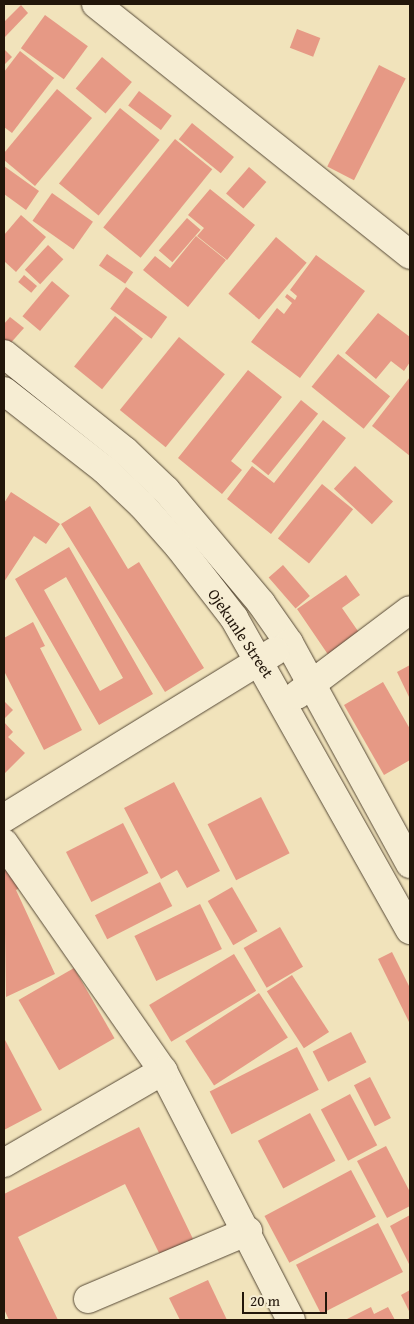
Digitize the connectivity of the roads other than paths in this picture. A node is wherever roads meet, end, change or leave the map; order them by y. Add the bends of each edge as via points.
1 (96, 4) edge
2 (410, 254) edge
3 (4, 354) edge
4 (4, 390) edge
5 (410, 610) edge
6 (289, 643) junction
7 (260, 660) junction
8 (312, 685) junction
9 (285, 703) junction
10 (4, 818) edge
11 (4, 843) edge
12 (410, 864) edge
13 (410, 930) edge
14 (163, 1071) junction
15 (4, 1163) edge
16 (248, 1231) junction
17 (88, 1299) dead end
18 (291, 1320) edge

1 - 2 street
3 - 6 street, Ojekunle Street via 125,451 166,490
4 - 7 street, Ojekunle Street via 104,469 142,506 186,554
5 - 8 street
6 - 7 street
6 - 8 street, Ojekunle Street
7 - 9 street, Ojekunle Street
7 - 10 street via 74,778
8 - 9 street
8 - 12 street, Ojekunle Street
9 - 13 street, Ojekunle Street
11 - 14 street
14 - 15 street
14 - 16 street
16 - 17 street
16 - 18 street

